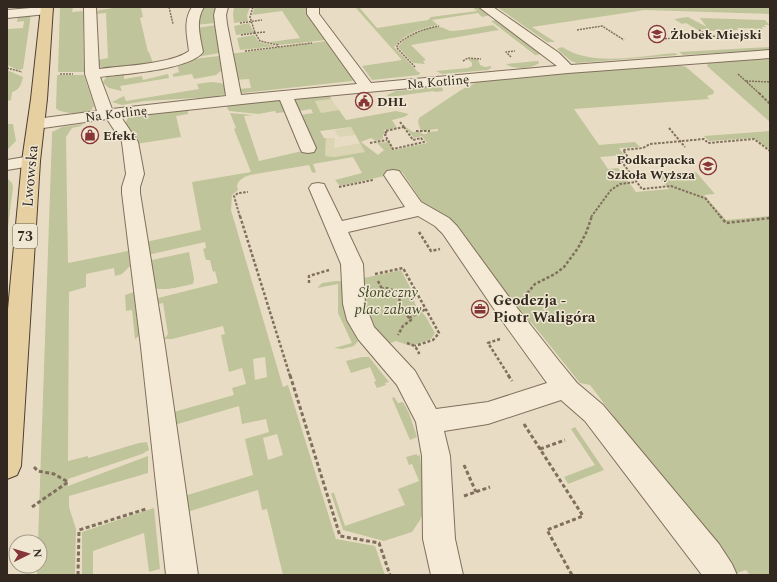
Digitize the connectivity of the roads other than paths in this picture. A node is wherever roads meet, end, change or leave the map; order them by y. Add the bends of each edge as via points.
1 (94, 7) edge
2 (198, 7) edge
3 (222, 7) edge
4 (313, 7) edge
5 (485, 7) edge
6 (47, 8) edge
7 (7, 14) edge
8 (770, 54) edge
9 (568, 69) junction
10 (92, 74) junction
11 (367, 88) junction
12 (285, 96) junction
13 (234, 100) junction
14 (110, 114) junction
15 (36, 124) junction
16 (308, 148) dead end
17 (31, 161) junction
18 (7, 165) edge
19 (384, 177) road end
20 (328, 186) road end
21 (419, 221) junction
22 (337, 228) junction
23 (566, 388) junction
24 (429, 422) junction
25 (7, 466) edge
26 (182, 575) edge
27 (448, 575) edge
28 (721, 575) edge

1 - 10 street
2 - 10 street via 191,20 196,52 192,56 173,63
3 - 13 street via 222,38
4 - 11 street via 313,14
5 - 9 street via 554,56
6 - 7 street
6 - 15 main road, Lwowska / 73
8 - 9 street, Na Kotlinę
9 - 11 street, Na Kotlinę
10 - 14 street
11 - 12 street, Na Kotlinę
12 - 13 street, Na Kotlinę
12 - 16 street
13 - 14 street, Na Kotlinę
14 - 15 street, Na Kotlinę
14 - 26 street via 130,142 135,174 131,193
15 - 17 main road, Lwowska / 73
17 - 18 street
17 - 25 main road, Lwowska / 73
19 - 21 street via 412,204
20 - 22 street
21 - 22 street
21 - 23 street via 438,219 448,226 503,305
22 - 24 street via 352,264 354,304 359,320 366,333 406,378
23 - 24 street via 488,413
23 - 28 street via 594,413 708,555
24 - 27 street via 436,456 439,539

